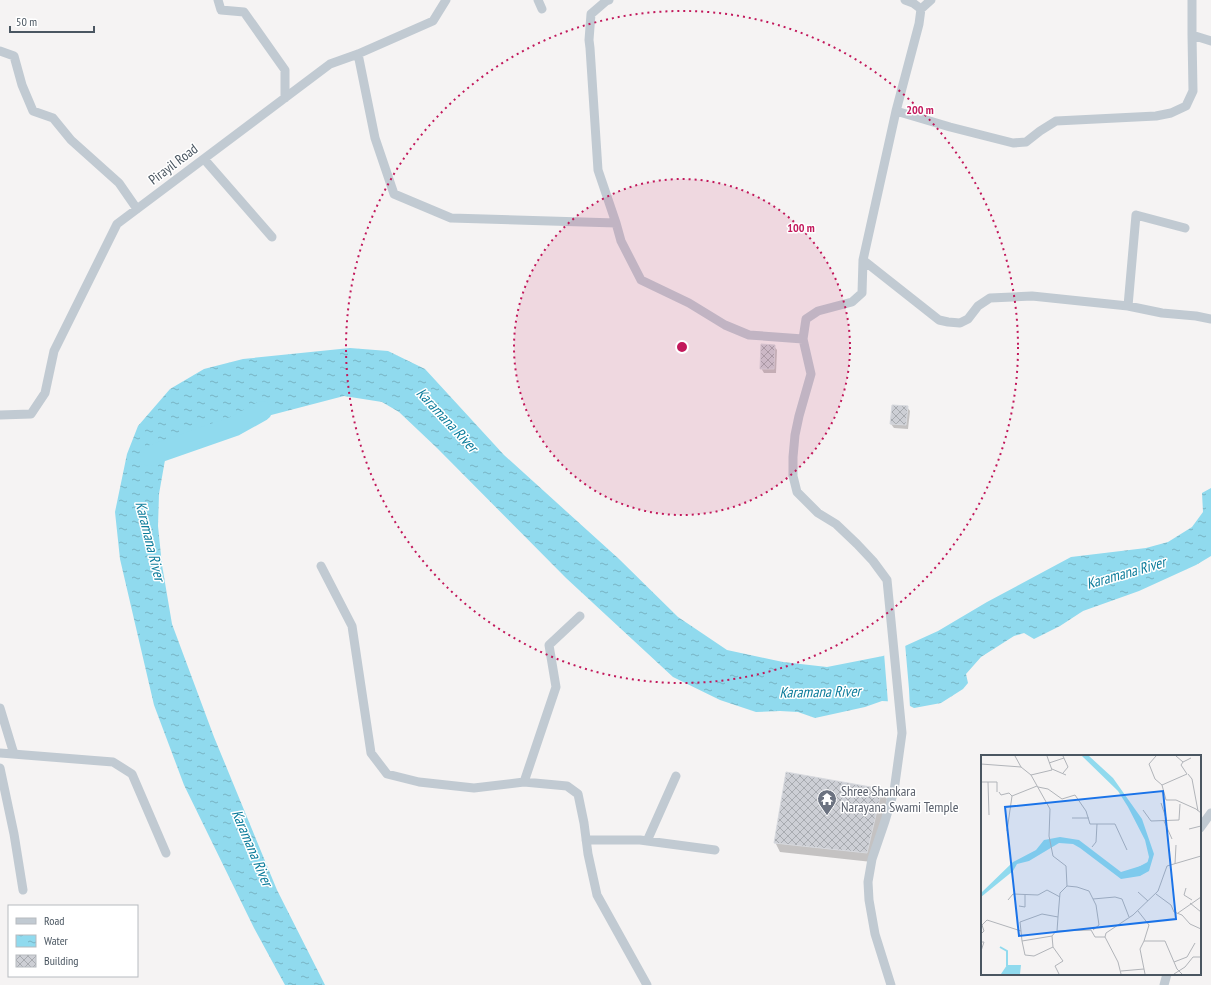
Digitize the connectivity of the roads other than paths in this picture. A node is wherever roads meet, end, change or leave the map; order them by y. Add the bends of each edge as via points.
1 (218, 0) edge
2 (446, 0) edge
3 (609, 0) edge
4 (905, 0) edge
5 (931, 0) edge
6 (1192, 0) edge
7 (921, 9) junction
8 (1192, 35) junction
9 (1211, 41) edge
10 (0, 51) edge
11 (358, 54) junction
12 (285, 98) junction
13 (896, 111) junction
14 (204, 159) junction
15 (137, 209) junction
16 (616, 223) junction
17 (1185, 228) dead end
18 (272, 237) dead end
19 (863, 260) junction
20 (1128, 306) junction
21 (1211, 319) edge
22 (803, 339) junction
23 (0, 415) edge
24 (321, 566) dead end
25 (580, 616) dead end
26 (0, 708) edge
27 (0, 753) edge
28 (14, 754) junction
29 (0, 768) edge
30 (676, 776) dead end
31 (524, 782) junction
32 (1211, 813) edge
33 (1201, 827) edge
34 (586, 840) junction
35 (647, 841) junction
36 (715, 850) dead end
37 (166, 853) dead end
38 (23, 890) dead end
39 (1167, 975) edge
40 (647, 985) edge
41 (891, 985) edge
42 (1164, 985) edge

1 - 12 street via 221,10 244,12 285,70
2 - 11 street, Pirayil Road via 433,21
3 - 16 street via 591,14 589,40 598,170
4 - 7 street via 913,2
5 - 7 street
6 - 8 street
7 - 13 street
8 - 9 street
8 - 13 street via 1193,91 1186,106 1171,113 1056,121 1026,142 1013,143
10 - 15 street via 14,56 33,111 53,118 71,140 119,183
11 - 12 street, Pirayil Road via 330,64
11 - 16 street via 375,138 394,194 451,218
12 - 14 street, Pirayil Road
13 - 19 street
14 - 15 street, Pirayil Road
14 - 18 street
15 - 23 street, Pirayil Road via 117,224 54,351 45,393 31,414
16 - 22 street via 621,241 641,280 749,335
17 - 20 street via 1136,215
19 - 20 street via 940,320 948,322 960,323 968,319 978,306 990,298 1032,296
19 - 22 street via 862,293 852,302 818,311 806,319
20 - 21 street via 1162,314
22 - 41 street via 811,374 795,435 793,476 797,492 818,513 836,524 857,544 887,580 902,733 894,791 872,859 868,882 875,934
24 - 31 street via 352,626 371,753 387,774 419,782 474,788
25 - 31 street via 548,646 556,687
26 - 28 street
27 - 28 street
28 - 37 street via 113,762 132,774
29 - 38 street
30 - 35 street
31 - 34 street via 567,786 578,794
32 - 33 street
34 - 35 street
34 - 40 street via 597,894
35 - 36 street
39 - 42 street

